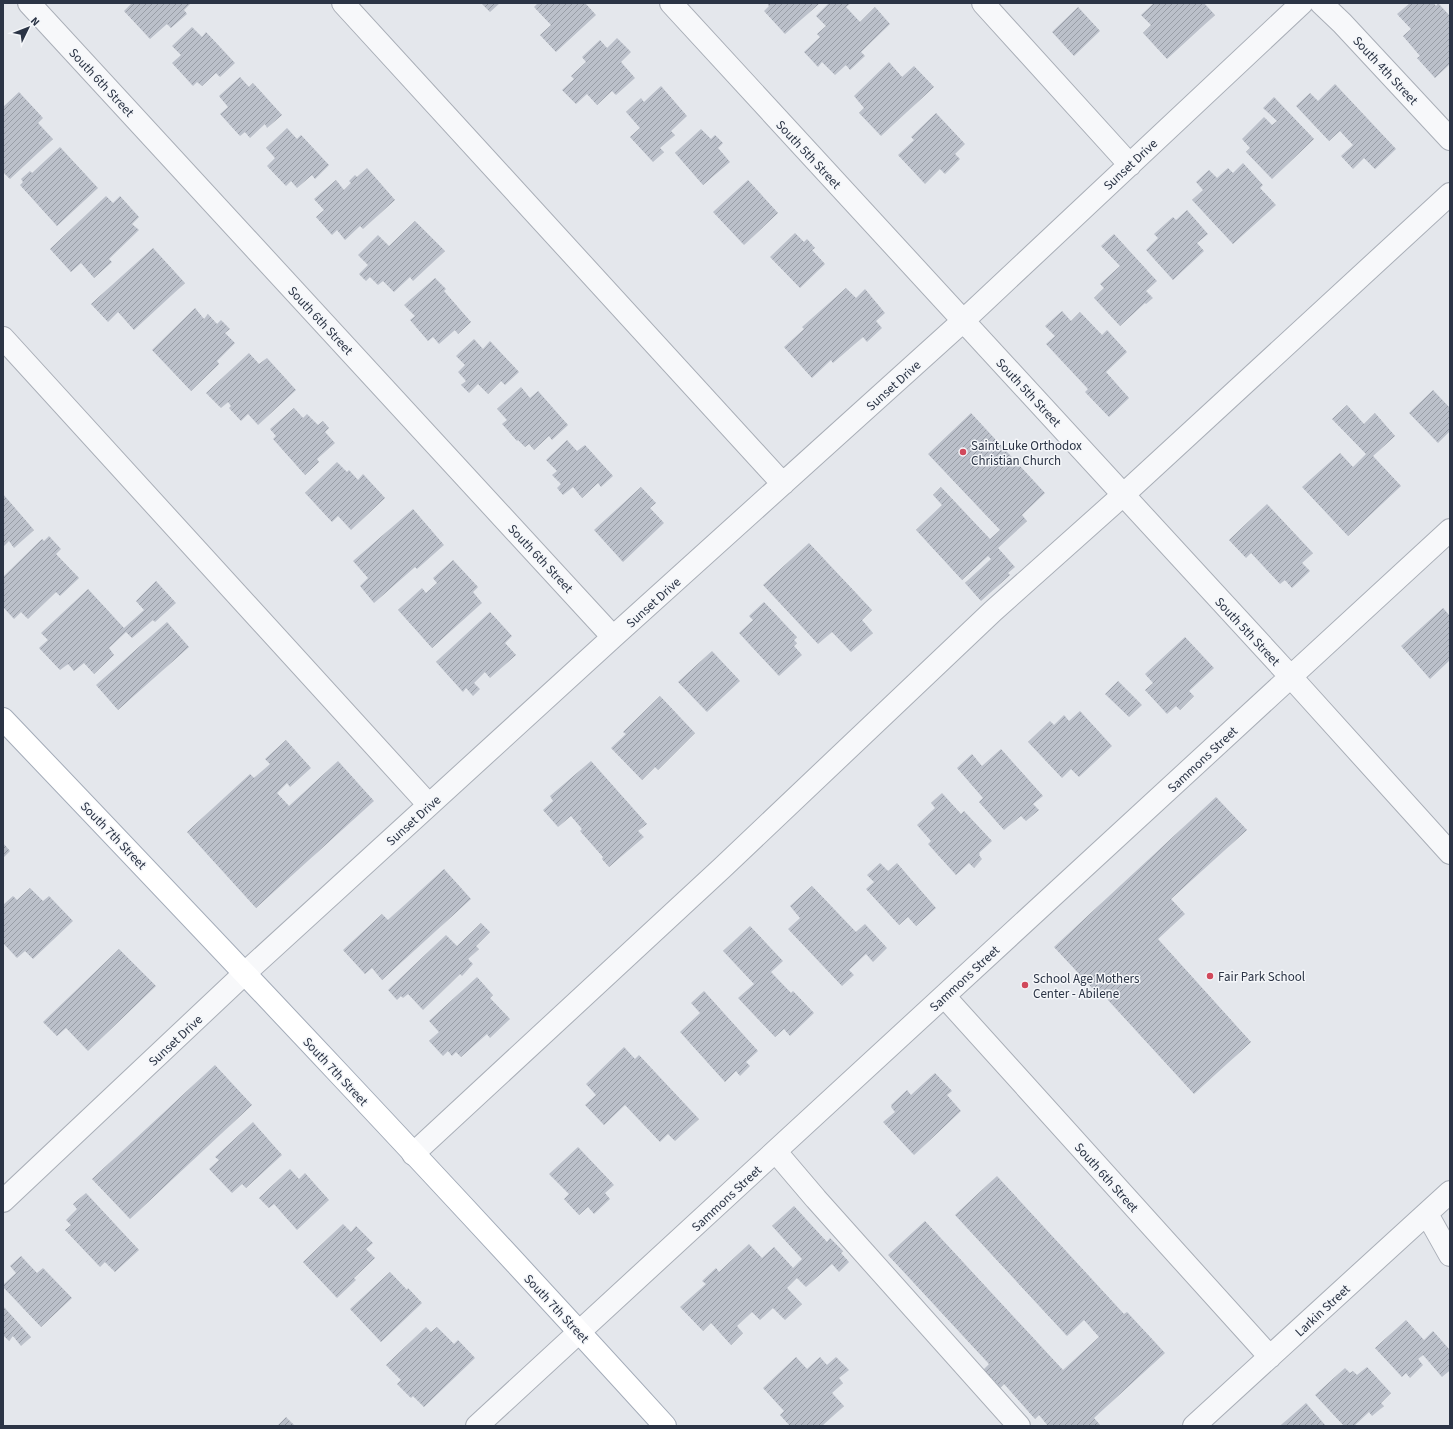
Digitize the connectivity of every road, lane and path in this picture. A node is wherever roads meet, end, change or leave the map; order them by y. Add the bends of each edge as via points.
1 (29, 3) edge
2 (343, 3) edge
3 (671, 3) edge
4 (983, 3) edge
5 (1302, 3) edge
6 (1321, 3) edge
7 (1450, 139) edge
8 (1130, 165) junction
9 (1450, 194) edge
10 (963, 321) junction
11 (3, 338) edge
12 (783, 484) junction
13 (1123, 495) junction
14 (1450, 530) edge
15 (614, 637) junction
16 (1291, 677) junction
17 (3, 719) edge
18 (429, 806) junction
19 (1450, 853) edge
20 (245, 973) junction
21 (944, 996) junction
22 (776, 1152) junction
23 (413, 1154) junction
24 (1450, 1192) edge
25 (3, 1201) edge
26 (1427, 1214) junction
27 (1450, 1255) edge
28 (580, 1332) junction
29 (1270, 1357) junction
30 (477, 1426) edge
31 (665, 1426) edge
32 (1019, 1426) edge
33 (1194, 1426) edge

1 - 15 street, South 6th Street
2 - 12 street
3 - 10 street, South 5th Street
4 - 8 street
5 - 8 street, Sunset Drive
6 - 7 street, South 4th Street
8 - 10 street, Sunset Drive
9 - 13 street
10 - 12 street, Sunset Drive
10 - 13 street, South 5th Street
11 - 18 street
12 - 15 street, Sunset Drive
13 - 16 street, South 5th Street
13 - 23 street via 994,611 722,868
14 - 16 street, Sammons Street
15 - 18 street, Sunset Drive
16 - 19 street, South 5th Street
16 - 21 street, Sammons Street
17 - 20 main road, South 7th Street
18 - 20 street, Sunset Drive
20 - 23 main road, South 7th Street
20 - 25 street, Sunset Drive
21 - 22 street, Sammons Street
21 - 29 street, South 6th Street
22 - 28 street, Sammons Street
22 - 32 street
23 - 28 main road, South 7th Street
24 - 26 street, Larkin Street
26 - 27 street
26 - 29 street, Larkin Street
28 - 30 street, Sammons Street
28 - 31 main road, South 7th Street
29 - 33 street, Larkin Street

